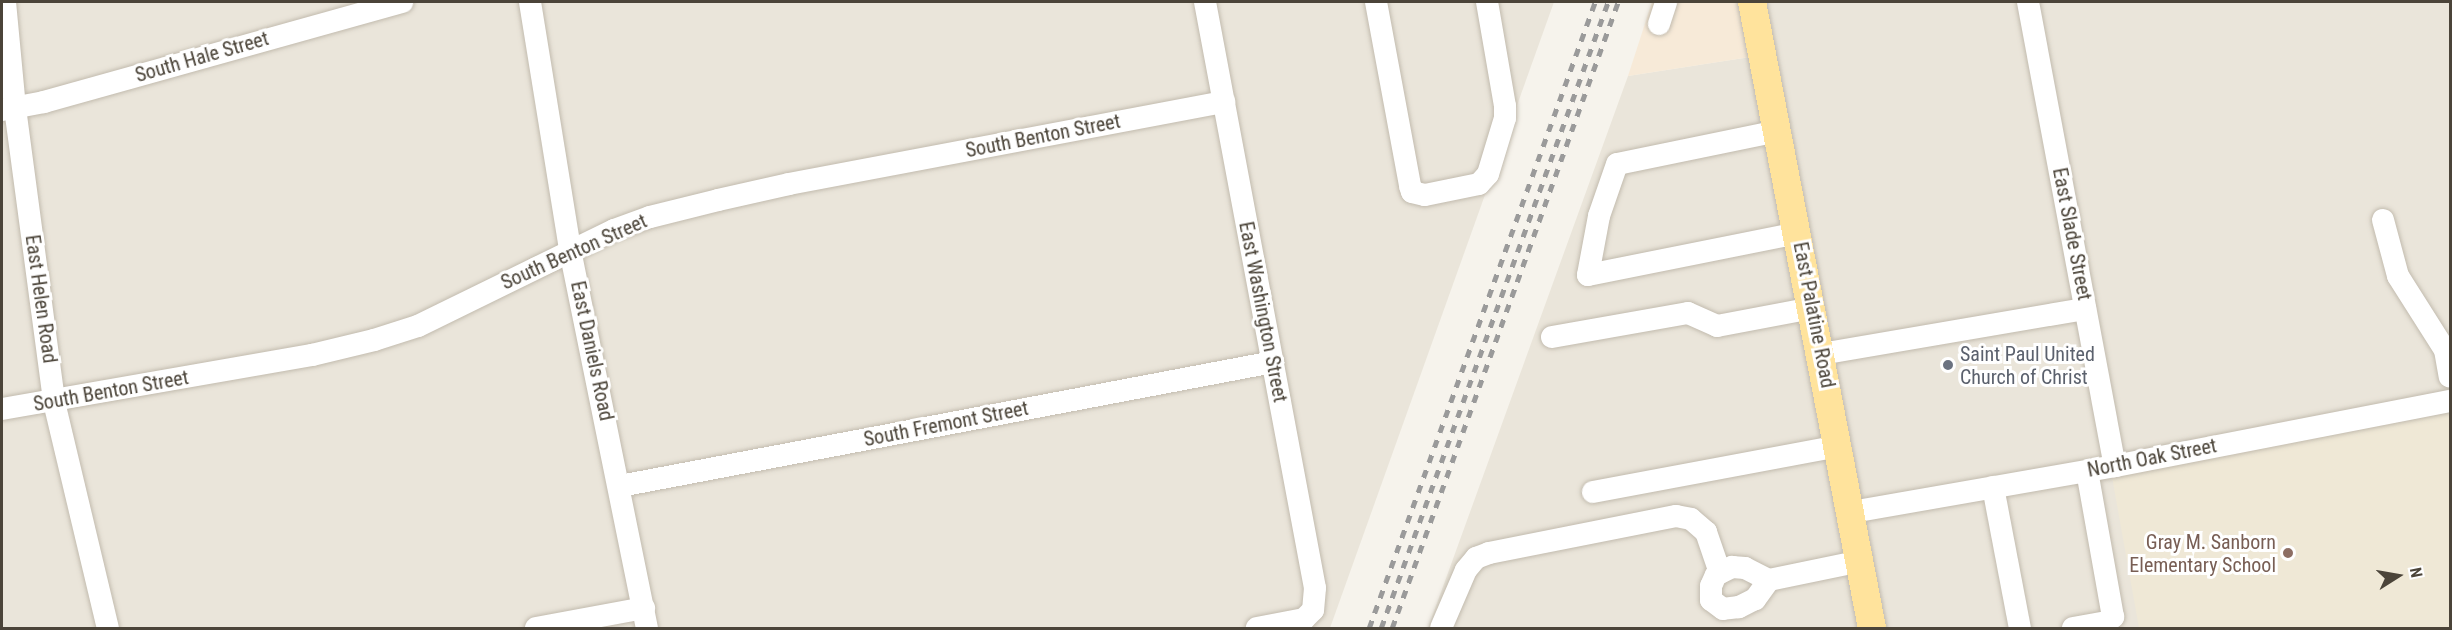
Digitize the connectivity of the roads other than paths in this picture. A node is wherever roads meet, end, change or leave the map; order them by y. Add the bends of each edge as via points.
1 (5, 2) edge
2 (402, 2) edge
3 (530, 2) edge
4 (1205, 2) edge
5 (1376, 2) edge
6 (1487, 2) edge
7 (1666, 2) edge
8 (1752, 2) edge
9 (2028, 2) edge
10 (1659, 24) dead end
11 (1224, 102) junction
12 (8, 109) edge
13 (1778, 131) junction
14 (2383, 220) dead end
15 (1798, 233) junction
16 (570, 250) junction
17 (1812, 308) junction
18 (2085, 309) junction
19 (1552, 337) dead end
20 (1821, 354) junction
21 (1273, 362) junction
22 (2451, 376) edge
23 (2451, 401) edge
24 (54, 402) junction
25 (2, 409) edge
26 (1839, 446) junction
27 (2115, 466) junction
28 (2087, 471) junction
29 (620, 486) junction
30 (1993, 487) junction
31 (1593, 492) dead end
32 (1852, 512) junction
33 (1861, 561) junction
34 (1720, 573) junction
35 (1769, 580) junction
36 (645, 618) edge
37 (1728, 618) edge
38 (108, 628) edge
39 (536, 628) edge
40 (1257, 628) edge
41 (1442, 628) edge
42 (1872, 628) edge
43 (2020, 628) edge
44 (2073, 628) edge

1 - 12 street, East Helen Road
2 - 12 street, South Hale Street
3 - 16 street, East Daniels Road
4 - 11 street, East Washington Street
5 - 6 street via 1410,186 1412,192 1425,195 1479,184 1488,174 1505,106
7 - 10 street
8 - 13 main road, East Palatine Road
9 - 18 street, East Slade Street
11 - 16 street, South Benton Street via 718,200 650,217
11 - 21 street, East Washington Street
12 - 24 street, East Helen Road
13 - 15 main road, East Palatine Road
13 - 15 street via 1617,164 1599,216 1588,275
14 - 22 street via 2398,276 2445,350
15 - 17 main road, East Palatine Road
16 - 24 street, South Benton Street via 418,326 374,340
16 - 29 street, East Daniels Road
17 - 19 street via 1716,326 1688,313
17 - 20 main road, East Palatine Road
18 - 20 street
18 - 27 street, East Slade Street
20 - 26 main road, East Palatine Road
21 - 29 street, South Fremont Street
21 - 40 street, East Washington Street via 1315,588 1313,610 1304,620
23 - 27 street, North Oak Street
24 - 25 street, South Benton Street
24 - 38 street, East Helen Road
26 - 31 street
26 - 32 main road, East Palatine Road
27 - 28 street, North Oak Street
28 - 30 street, North Oak Street
28 - 44 street via 2114,610 2113,617 2106,622
29 - 36 street, East Daniels Road
30 - 32 street, North Oak Street
30 - 43 street
32 - 33 main road, East Palatine Road
33 - 35 street
33 - 42 main road, East Palatine Road
34 - 35 street via 1732,567 1745,567
34 - 37 street via 1711,586 1711,600
34 - 41 street via 1706,532 1691,519 1676,516 1476,558 1466,570
35 - 37 street via 1755,599
36 - 39 street

